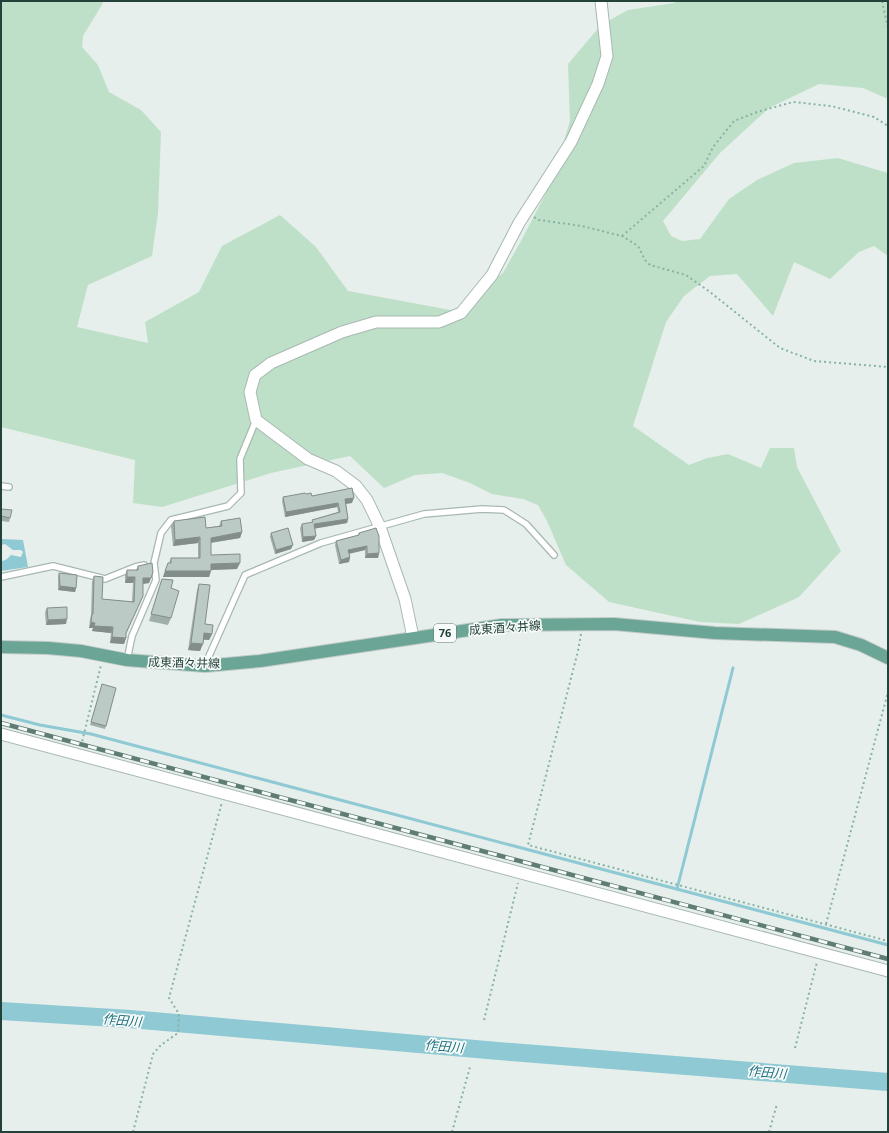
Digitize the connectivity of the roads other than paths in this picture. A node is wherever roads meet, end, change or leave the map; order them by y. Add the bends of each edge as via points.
1 (601, 1) edge
2 (256, 420) junction
3 (1, 486) edge
4 (9, 487) dead end
5 (380, 527) junction
6 (554, 555) dead end
7 (154, 563) junction
8 (1, 577) edge
9 (413, 637) junction
10 (1, 647) edge
11 (882, 652) edge
12 (888, 658) edge
13 (127, 660) junction
14 (205, 666) junction
15 (1, 734) edge
16 (888, 971) edge

1 - 2 street via 607,56 598,84 571,142 519,223 492,275 461,313 439,322 376,322 342,332 271,363 255,375 250,392
2 - 5 street via 308,460 336,471 356,486 367,500
2 - 7 lane via 240,459 241,493 228,506 171,520 161,533
3 - 4 lane
5 - 6 lane via 424,514 482,509 504,510 526,524
5 - 9 street via 405,599
5 - 14 lane via 321,543 245,575
7 - 8 lane via 135,567 105,579 53,566
7 - 13 lane via 156,580 132,636
9 - 11 main road, 成東酒々井線 / 76 via 502,625 614,624 716,633 835,637
9 - 14 main road, 成東酒々井線 / 76
10 - 13 main road, 成東酒々井線 / 76 via 81,651
11 - 12 main road, 成東酒々井線 / 76
13 - 14 main road, 成東酒々井線 / 76
15 - 16 street

